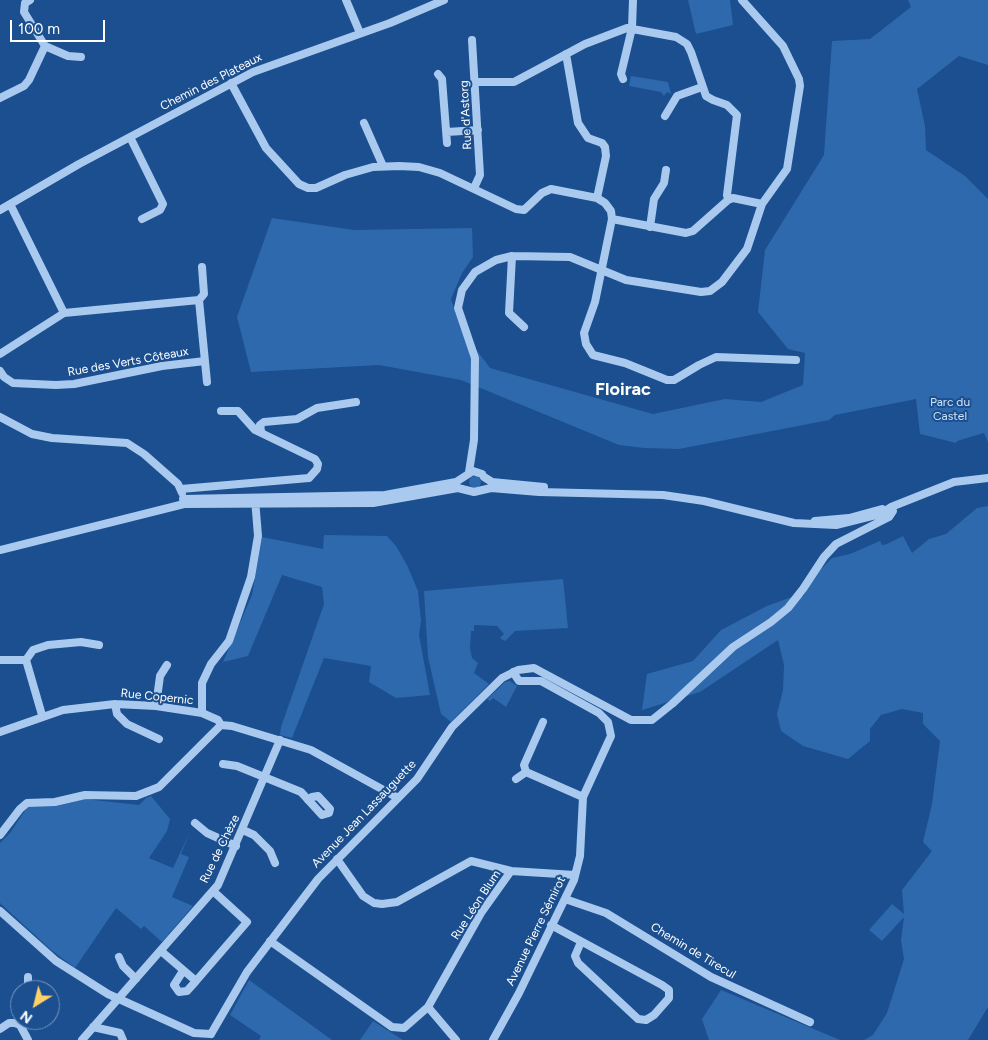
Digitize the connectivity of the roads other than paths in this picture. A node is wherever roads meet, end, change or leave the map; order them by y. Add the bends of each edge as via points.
1 (30, 0) edge
2 (346, 0) edge
3 (444, 0) edge
4 (633, 0) edge
5 (742, 0) edge
6 (632, 28) junction
7 (360, 33) junction
8 (472, 40) dead end
9 (45, 46) junction
10 (566, 54) junction
11 (81, 57) dead end
12 (438, 74) dead end
13 (623, 79) dead end
14 (476, 82) junction
15 (231, 84) junction
16 (702, 87) junction
17 (0, 98) edge
18 (665, 116) dead end
19 (364, 123) dead end
20 (478, 130) junction
21 (447, 132) junction
22 (130, 137) junction
23 (447, 143) dead end
24 (383, 166) junction
25 (666, 170) dead end
26 (474, 188) junction
27 (597, 198) junction
28 (728, 200) junction
29 (10, 204) junction
30 (762, 204) junction
31 (0, 210) edge
32 (142, 219) dead end
33 (612, 219) junction
34 (650, 227) junction
35 (512, 256) junction
36 (202, 267) dead end
37 (600, 270) junction
38 (199, 300) junction
39 (64, 314) junction
40 (524, 327) dead end
41 (0, 354) edge
42 (796, 360) dead end
43 (206, 361) junction
44 (0, 371) edge
45 (207, 382) dead end
46 (356, 402) dead end
47 (221, 411) dead end
48 (0, 417) edge
49 (261, 431) junction
50 (474, 440) junction
51 (467, 475) junction
52 (483, 475) junction
53 (988, 478) edge
54 (181, 489) junction
55 (468, 490) junction
56 (481, 490) junction
57 (255, 500) junction
58 (183, 501) junction
59 (891, 507) junction
60 (0, 550) edge
61 (99, 645) dead end
62 (0, 660) edge
63 (26, 660) junction
64 (167, 665) dead end
65 (512, 672) junction
66 (115, 704) junction
67 (156, 706) junction
68 (202, 713) junction
69 (42, 716) junction
70 (544, 722) dead end
71 (221, 725) junction
72 (0, 731) edge
73 (158, 738) dead end
74 (280, 740) junction
75 (223, 764) dead end
76 (526, 772) junction
77 (265, 778) junction
78 (516, 778) dead end
79 (584, 797) junction
80 (398, 798) junction
81 (308, 800) dead end
82 (195, 823) dead end
83 (243, 830) junction
84 (0, 835) edge
85 (236, 846) junction
86 (337, 859) junction
87 (275, 863) dead end
88 (511, 871) junction
89 (575, 875) junction
90 (213, 891) junction
91 (566, 900) junction
92 (0, 912) edge
93 (552, 926) junction
94 (270, 941) junction
95 (581, 942) junction
96 (160, 951) junction
97 (119, 957) dead end
98 (183, 971) junction
99 (136, 979) junction
100 (196, 982) junction
101 (119, 999) junction
102 (428, 1007) junction
103 (810, 1022) dead end
104 (93, 1027) junction
105 (124, 1037) edge
106 (213, 1037) edge
107 (82, 1040) edge
108 (456, 1040) edge
109 (493, 1040) edge

1 - 9 street via 25,3 24,12
2 - 7 street
3 - 7 street, Chemin des Plateaux
4 - 6 street
5 - 30 street via 783,46 800,86 787,169
6 - 10 street
6 - 13 street via 621,74
6 - 16 street via 682,40 691,52
7 - 15 street, Chemin des Plateaux via 255,71
8 - 14 street, Rue d'Astorg
9 - 11 street via 68,56
9 - 17 street via 24,86
10 - 14 street via 514,82
10 - 27 street via 578,123 588,138 605,147
12 - 21 street via 442,79
14 - 20 street, Rue d'Astorg
15 - 22 street, Chemin des Plateaux
15 - 24 street via 266,148 299,184 316,188 345,175
16 - 18 street via 677,96
16 - 28 street via 706,96 727,105 737,115
19 - 24 street
20 - 21 street
20 - 26 street, Rue d'Astorg via 480,175
21 - 23 street
22 - 29 street, Chemin des Plateaux
22 - 32 street via 163,204 160,210
24 - 26 street via 419,167
25 - 34 street via 664,183 654,199
26 - 27 street via 524,210 551,189
27 - 33 street via 606,203
28 - 30 street via 734,198
28 - 34 street via 693,231 686,233
29 - 31 street, Chemin des Plateaux
29 - 39 street
30 - 37 street via 747,249 722,282 710,290 690,292 640,284
33 - 34 street
33 - 37 street
35 - 37 street via 570,257
35 - 40 street via 509,312
35 - 50 street via 496,260 475,272 460,297 460,316 475,358
36 - 38 street, Rue des Verts Côteaux via 204,294
37 - 42 street via 595,302 584,333 593,355 667,380 674,380 716,357
38 - 39 street
38 - 43 street, Rue des Verts Côteaux
39 - 41 street
43 - 44 street, Rue des Verts Côteaux via 56,385 13,382
43 - 45 street, Rue des Verts Côteaux
46 - 49 street via 317,408 296,419 264,422 260,426
47 - 49 street via 238,411 251,427
48 - 54 street via 32,434 127,443 151,460
49 - 54 street via 315,459 318,464 315,474 309,478
50 - 51 street via 472,464
50 - 52 street via 477,465
51 - 52 street via 473,471
51 - 55 street via 464,484
51 - 57 street via 456,482 385,495
52 - 56 street via 485,484
52 - 59 street via 492,482 526,486 684,493 813,521 849,518
53 - 59 street via 954,482
54 - 58 street
55 - 56 street
55 - 57 street via 458,488 373,504
56 - 59 street via 683,497 813,526 850,523 880,514
57 - 58 street
57 - 68 street via 258,536 250,578 229,641 211,664 202,683
58 - 60 street
59 - 65 street via 893,511 889,517 832,548 788,608 733,647 652,720 631,720 534,668
61 - 63 street via 81,642 48,645 33,650
62 - 63 street
63 - 69 street
64 - 67 street via 160,676
65 - 79 street via 521,682 538,680 550,685 599,713 608,722 610,740
65 - 80 street, Avenue Jean Lassauguette via 452,727 421,773
66 - 67 street, Rue Copernic
66 - 69 street, Rue Copernic via 75,707
66 - 73 street via 117,714 127,724
67 - 68 street, Rue Copernic
68 - 71 street, Rue Copernic via 218,720
69 - 72 street, Rue Copernic
70 - 76 street via 524,765
71 - 74 street
71 - 84 street via 159,787 136,796 96,794 55,802 27,803
74 - 77 street, Rue de Chèze
74 - 80 street via 311,750
75 - 77 street
76 - 78 street
76 - 79 street
77 - 81 street via 300,792
77 - 83 street, Rue de Chèze
79 - 89 street, Avenue Pierre Sémirot via 580,856
80 - 86 street, Avenue Jean Lassauguette
82 - 85 street via 207,833
83 - 85 street, Rue de Chèze
83 - 87 street via 254,835 270,851
85 - 90 street, Rue de Chèze
86 - 88 street via 363,896 382,904 397,902 471,861
86 - 94 street, Avenue Jean Lassauguette
88 - 89 street, Rue Léon Blum
88 - 102 street, Rue Léon Blum via 481,913
89 - 91 street, Avenue Pierre Sémirot
90 - 96 street, Rue de Chèze
90 - 100 street via 247,922
91 - 93 street, Avenue Pierre Sémirot
91 - 103 street, Chemin de Tirecul via 606,913 711,977
92 - 101 street via 56,961
93 - 95 street
93 - 109 street, Avenue Pierre Sémirot
94 - 102 street, Rue Léon Blum via 392,1027 400,1029 407,1026
94 - 106 street, Avenue Jean Lassauguette via 247,972
95 - 95 street via 662,985 669,990 669,998 654,1015 646,1020 638,1019 578,963 575,956
96 - 98 street
96 - 99 street, Rue de Chèze
97 - 99 street via 122,966
98 - 100 street
98 - 100 street via 174,985 180,992 188,991
99 - 101 street, Rue de Chèze
101 - 104 street, Rue de Chèze
101 - 106 street via 194,1033
102 - 108 street
104 - 105 street
104 - 107 street, Rue de Chèze

